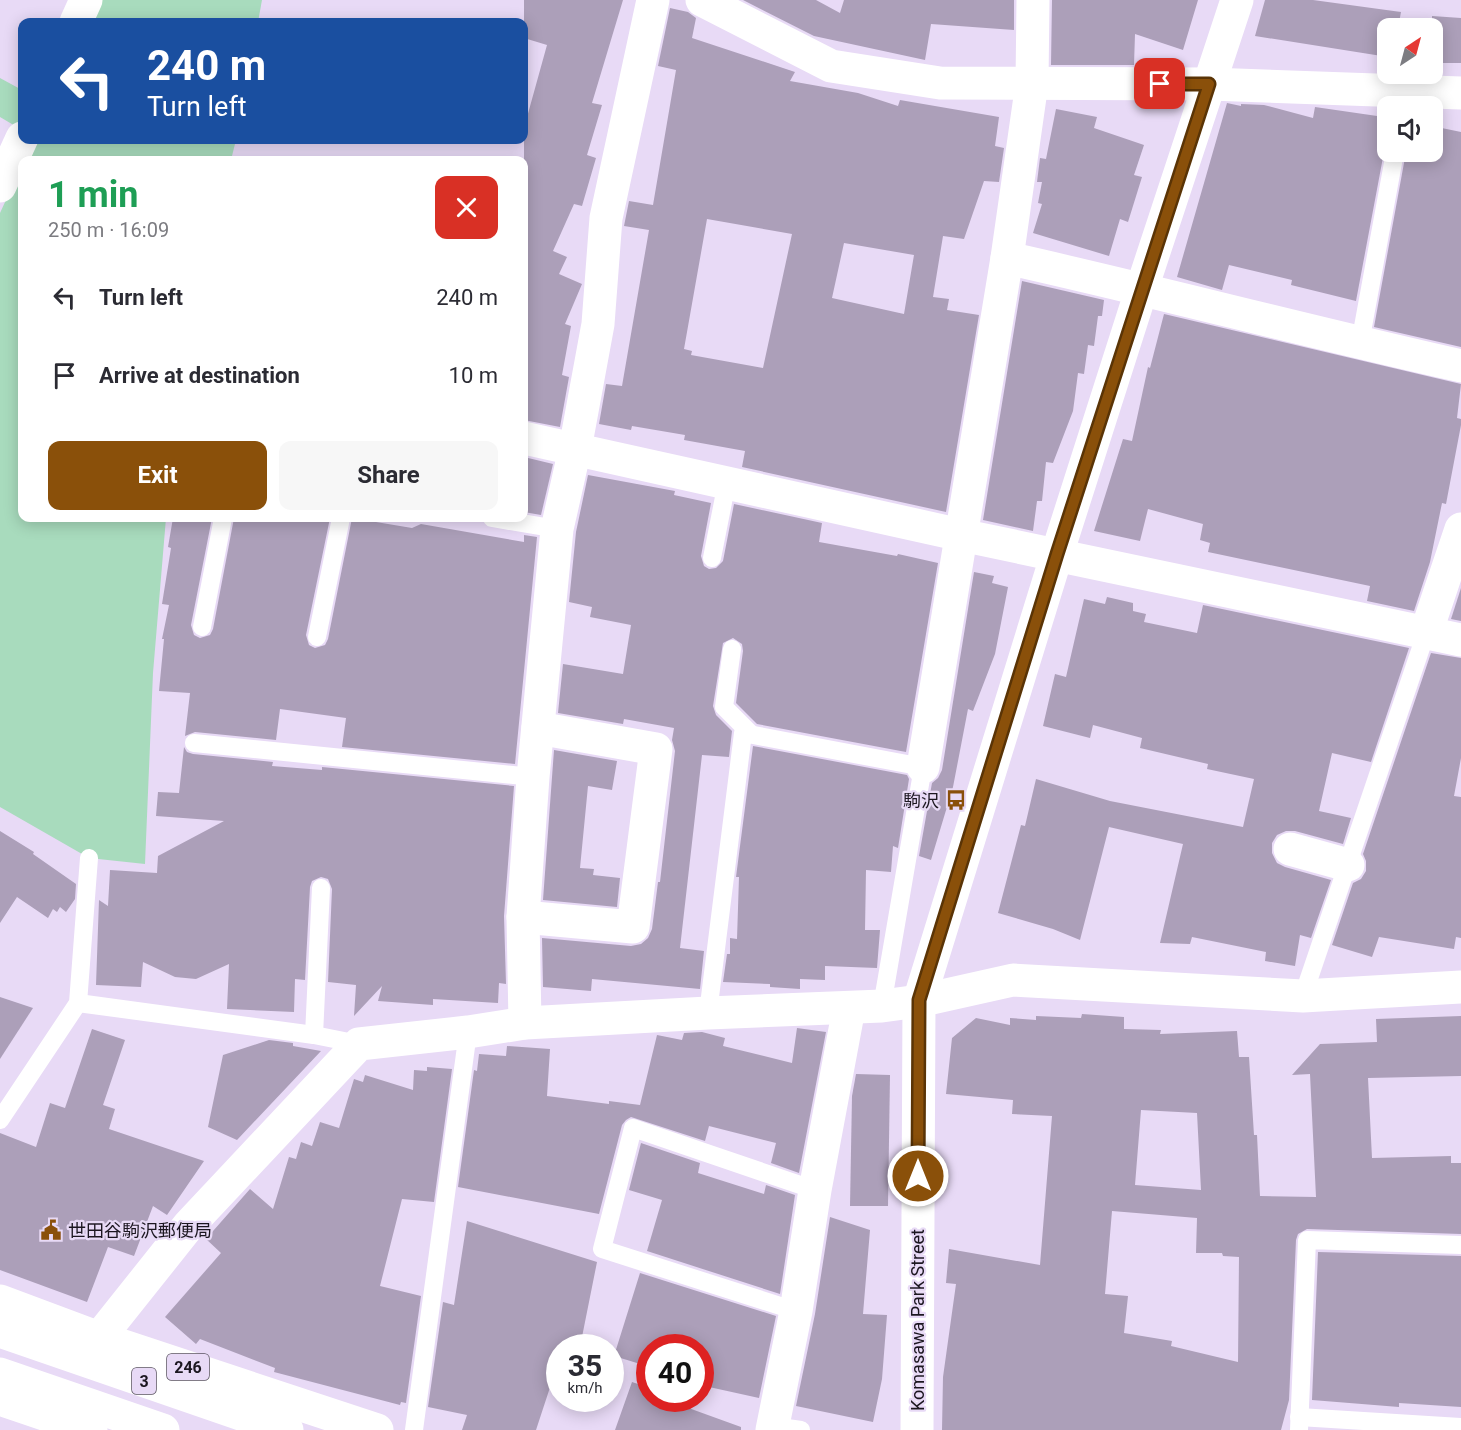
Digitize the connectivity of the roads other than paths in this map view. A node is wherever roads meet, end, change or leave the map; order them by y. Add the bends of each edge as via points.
1 (86, 0) edge
2 (653, 0) edge
3 (702, 0) edge
4 (1033, 0) edge
5 (1237, 0) edge
6 (78, 18) edge
7 (1032, 83) junction
8 (1209, 84) junction
9 (1461, 93) edge
10 (1377, 96) edge
11 (1427, 96) edge
12 (19, 144) edge
13 (1393, 162) edge
14 (0, 186) edge
15 (1007, 258) junction
16 (1142, 288) junction
17 (1360, 343) junction
18 (1461, 366) edge
19 (528, 439) edge
20 (575, 449) junction
21 (727, 482) junction
22 (222, 522) edge
23 (339, 522) edge
24 (516, 522) edge
25 (557, 529) junction
26 (1461, 529) edge
27 (962, 535) junction
28 (1057, 554) junction
29 (712, 558) dead end
30 (202, 627) dead end
31 (1426, 633) junction
32 (317, 637) dead end
33 (1461, 640) edge
34 (732, 649) dead end
35 (538, 728) junction
36 (751, 734) junction
37 (195, 743) dead end
38 (923, 767) junction
39 (533, 777) junction
40 (1290, 849) dead end
41 (89, 858) dead end
42 (1348, 865) junction
43 (321, 888) dead end
44 (523, 917) junction
45 (1461, 987) edge
46 (1303, 996) junction
47 (919, 1000) junction
48 (78, 1003) junction
49 (882, 1006) junction
50 (849, 1008) junction
51 (708, 1013) junction
52 (525, 1023) junction
53 (468, 1032) junction
54 (314, 1035) junction
55 (359, 1044) junction
56 (0, 1120) edge
57 (815, 1190) junction
58 (1461, 1245) edge
59 (0, 1301) edge
60 (796, 1311) junction
61 (0, 1331) edge
62 (99, 1338) junction
63 (1, 1396) edge
64 (1299, 1423) edge
65 (1461, 1427) edge
66 (782, 1429) edge
67 (91, 1430) edge
68 (163, 1430) edge
69 (287, 1430) edge
70 (377, 1430) edge
71 (414, 1430) edge
72 (916, 1430) edge

1 - 6 main road
2 - 20 main road via 606,218 598,324
3 - 7 main road via 831,66 940,83
4 - 7 main road
5 - 8 main road, Komasawa Park Street
7 - 8 main road
7 - 15 main road
8 - 10 main road
8 - 16 main road, Komasawa Park Street
9 - 11 main road
12 - 14 main road
13 - 17 lane
15 - 16 main road
15 - 27 main road
16 - 17 main road
16 - 28 main road, Komasawa Park Street
17 - 18 main road
19 - 20 main road
20 - 21 main road
20 - 25 main road
21 - 27 main road
21 - 29 lane
22 - 30 lane
23 - 32 lane
24 - 25 lane
25 - 35 main road
26 - 31 main road
27 - 28 main road
27 - 38 main road
28 - 31 main road
28 - 47 main road, Komasawa Park Street
31 - 33 main road
31 - 42 lane
34 - 36 lane via 724,707
35 - 39 main road
35 - 44 main road via 656,749 633,927
36 - 38 lane
36 - 51 lane via 743,733 739,754
37 - 39 lane
38 - 49 lane
39 - 44 main road
40 - 42 main road
41 - 48 lane
42 - 46 lane
43 - 54 lane
44 - 52 main road
45 - 46 main road
46 - 47 main road via 1013,980
47 - 49 main road
47 - 72 main road, Komasawa Park Street
48 - 54 lane
48 - 56 lane
49 - 50 main road
50 - 51 main road
50 - 57 main road
51 - 52 main road
52 - 53 main road
53 - 55 main road
53 - 71 lane
54 - 55 lane
55 - 62 main road via 189,1225
57 - 60 main road
57 - 60 lane via 633,1128 602,1249
58 - 64 lane via 1307,1240
59 - 62 main road, 246
60 - 66 main road
61 - 69 main road, 3
62 - 70 main road, 246
63 - 67 main road
63 - 68 main road, 3
64 - 65 lane

